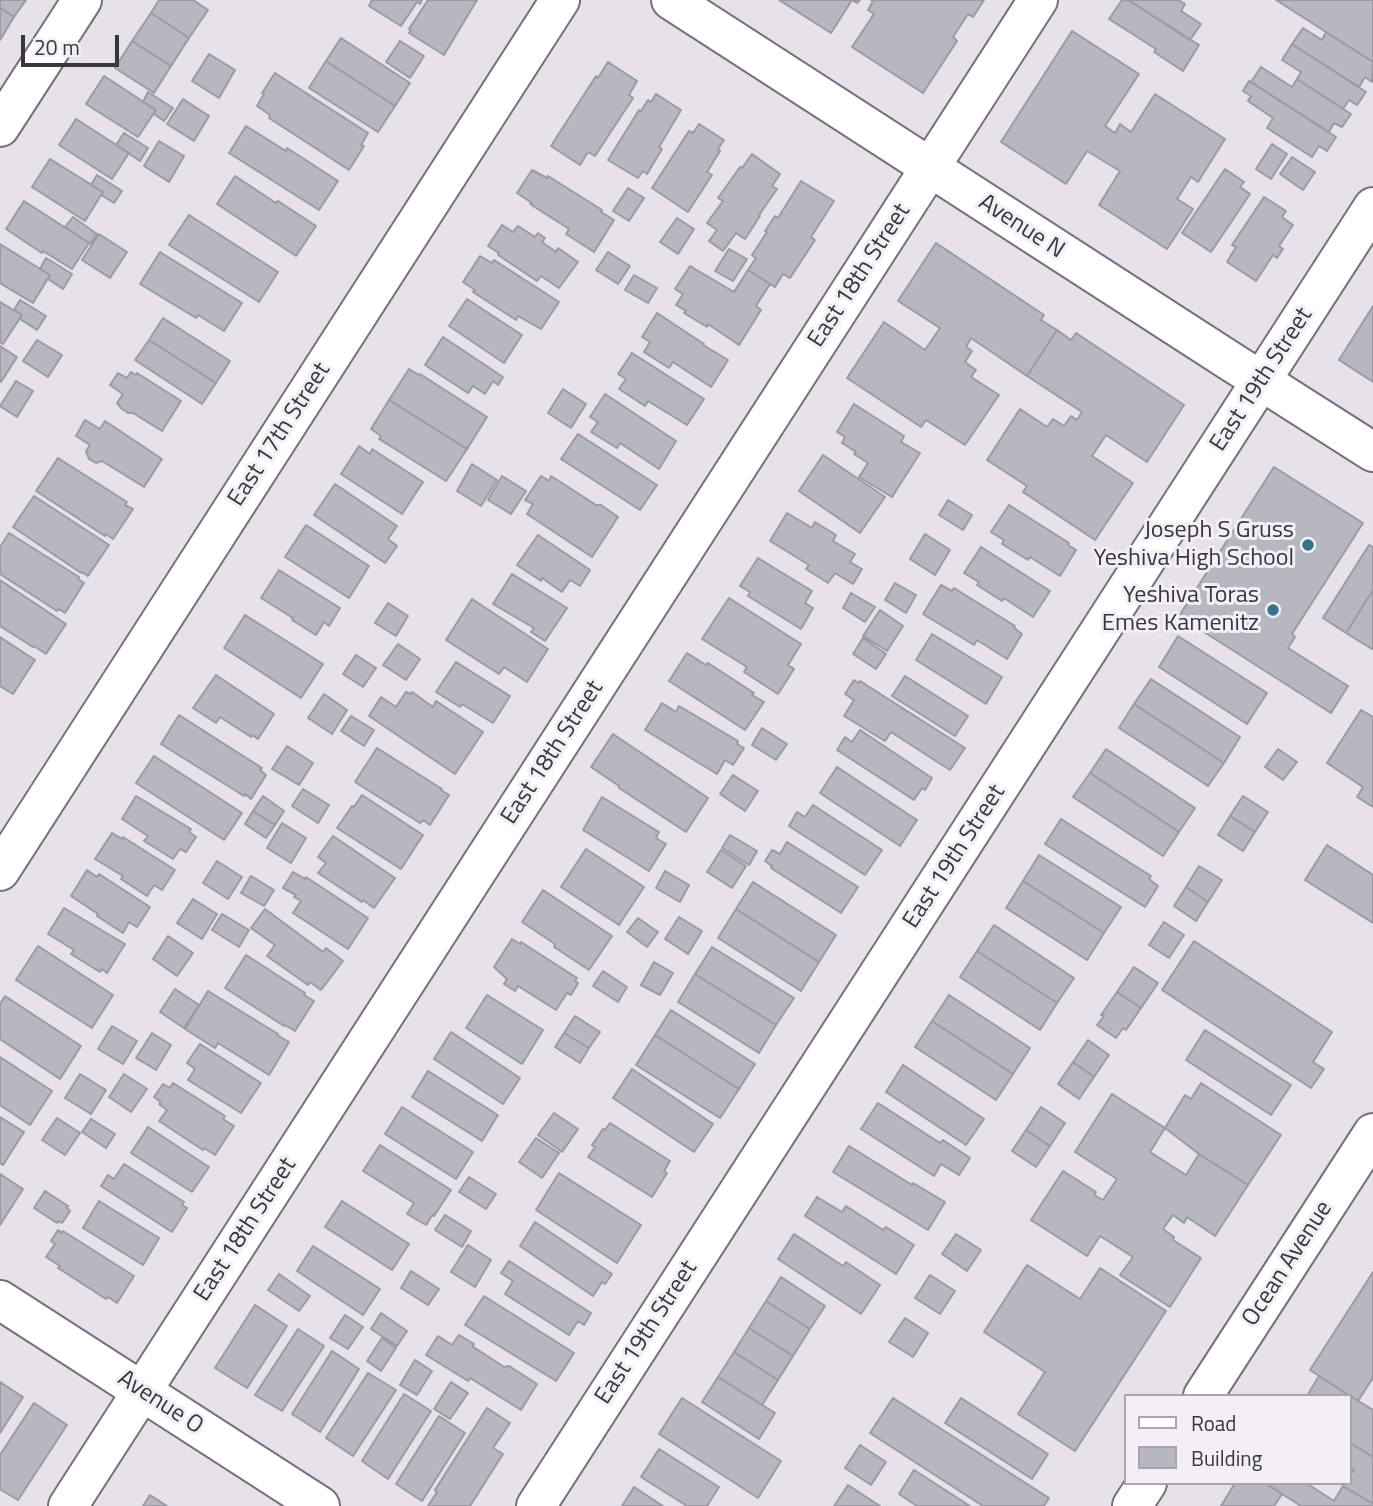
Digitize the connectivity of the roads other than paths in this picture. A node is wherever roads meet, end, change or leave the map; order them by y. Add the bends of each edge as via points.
1 (82, 0) edge
2 (560, 0) edge
3 (671, 0) edge
4 (1038, 0) edge
5 (0, 127) edge
6 (930, 168) junction
7 (1373, 207) edge
8 (1261, 381) junction
9 (1373, 452) edge
10 (0, 871) edge
11 (1373, 1133) edge
12 (0, 1300) edge
13 (142, 1391) junction
14 (1204, 1394) edge
15 (1146, 1485) edge
16 (68, 1506) edge
17 (320, 1506) edge
18 (536, 1506) edge
19 (1132, 1506) edge

1 - 5 street
2 - 10 street, East 17th Street
3 - 6 street, Avenue N
4 - 6 street, East 18th Street
6 - 8 street, Avenue N
6 - 13 street, East 18th Street
7 - 8 street, East 19th Street
8 - 9 street, Avenue N
8 - 18 street, East 19th Street
11 - 14 street, Ocean Avenue
12 - 13 street, Avenue O
13 - 16 street, East 18th Street
13 - 17 street, Avenue O
15 - 19 street

